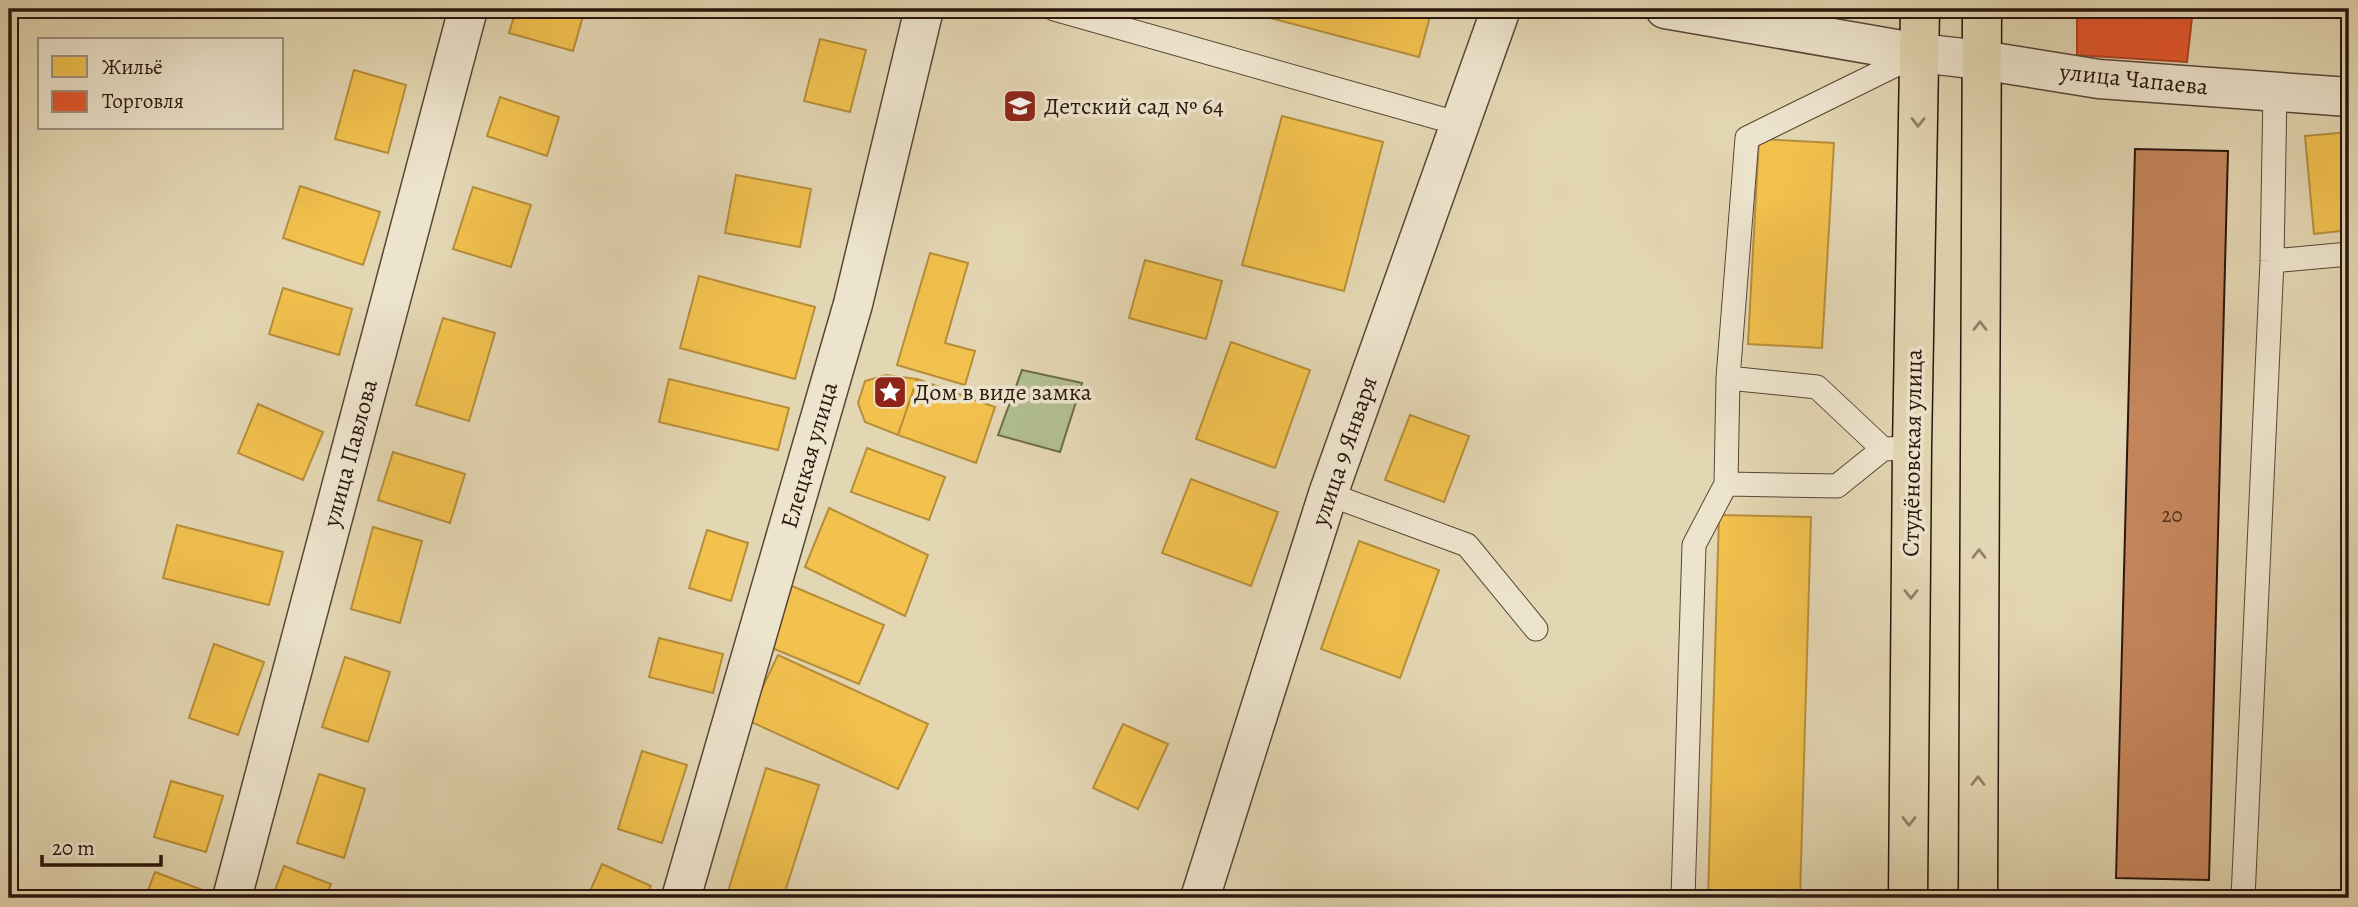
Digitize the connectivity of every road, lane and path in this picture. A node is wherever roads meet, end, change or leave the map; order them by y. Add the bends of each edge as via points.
1 (468, 9) edge
2 (925, 9) edge
3 (1054, 9) edge
4 (1500, 9) edge
5 (1665, 9) edge
6 (1920, 9) edge
7 (1982, 9) edge
8 (1919, 53) junction
9 (1981, 60) junction
10 (2275, 92) junction
11 (2349, 97) edge
12 (1460, 124) junction
13 (2349, 254) edge
14 (2272, 261) junction
15 (1728, 377) junction
16 (1898, 449) junction
17 (1726, 484) junction
18 (1328, 494) junction
19 (1536, 629) dead end
20 (232, 898) edge
21 (681, 898) edge
22 (1200, 898) edge
23 (1684, 898) edge
24 (1908, 898) edge
25 (1978, 898) edge
26 (2243, 898) edge

1 - 20 street, улица Павлова
2 - 21 street, Елецкая улица via 853,304
3 - 12 lane
4 - 12 street, улица 9 Января
5 - 8 street
6 - 8 main road, Студёновская улица
7 - 9 main road
8 - 9 street, улица Чапаева
8 - 15 lane via 1747,138
8 -> 16 main road, Студёновская улица
9 - 10 street, улица Чапаева via 2099,79
25 -> 9 main road
10 - 11 street, улица Чапаева
10 - 14 lane
12 - 18 street, улица 9 Января
13 - 14 lane
14 - 26 lane
15 - 16 lane via 1817,387
15 - 17 lane
16 - 17 lane via 1837,486
16 -> 24 main road, Студёновская улица
17 - 23 lane via 1694,545
18 - 19 lane via 1467,545
18 - 22 street, улица 9 Января

